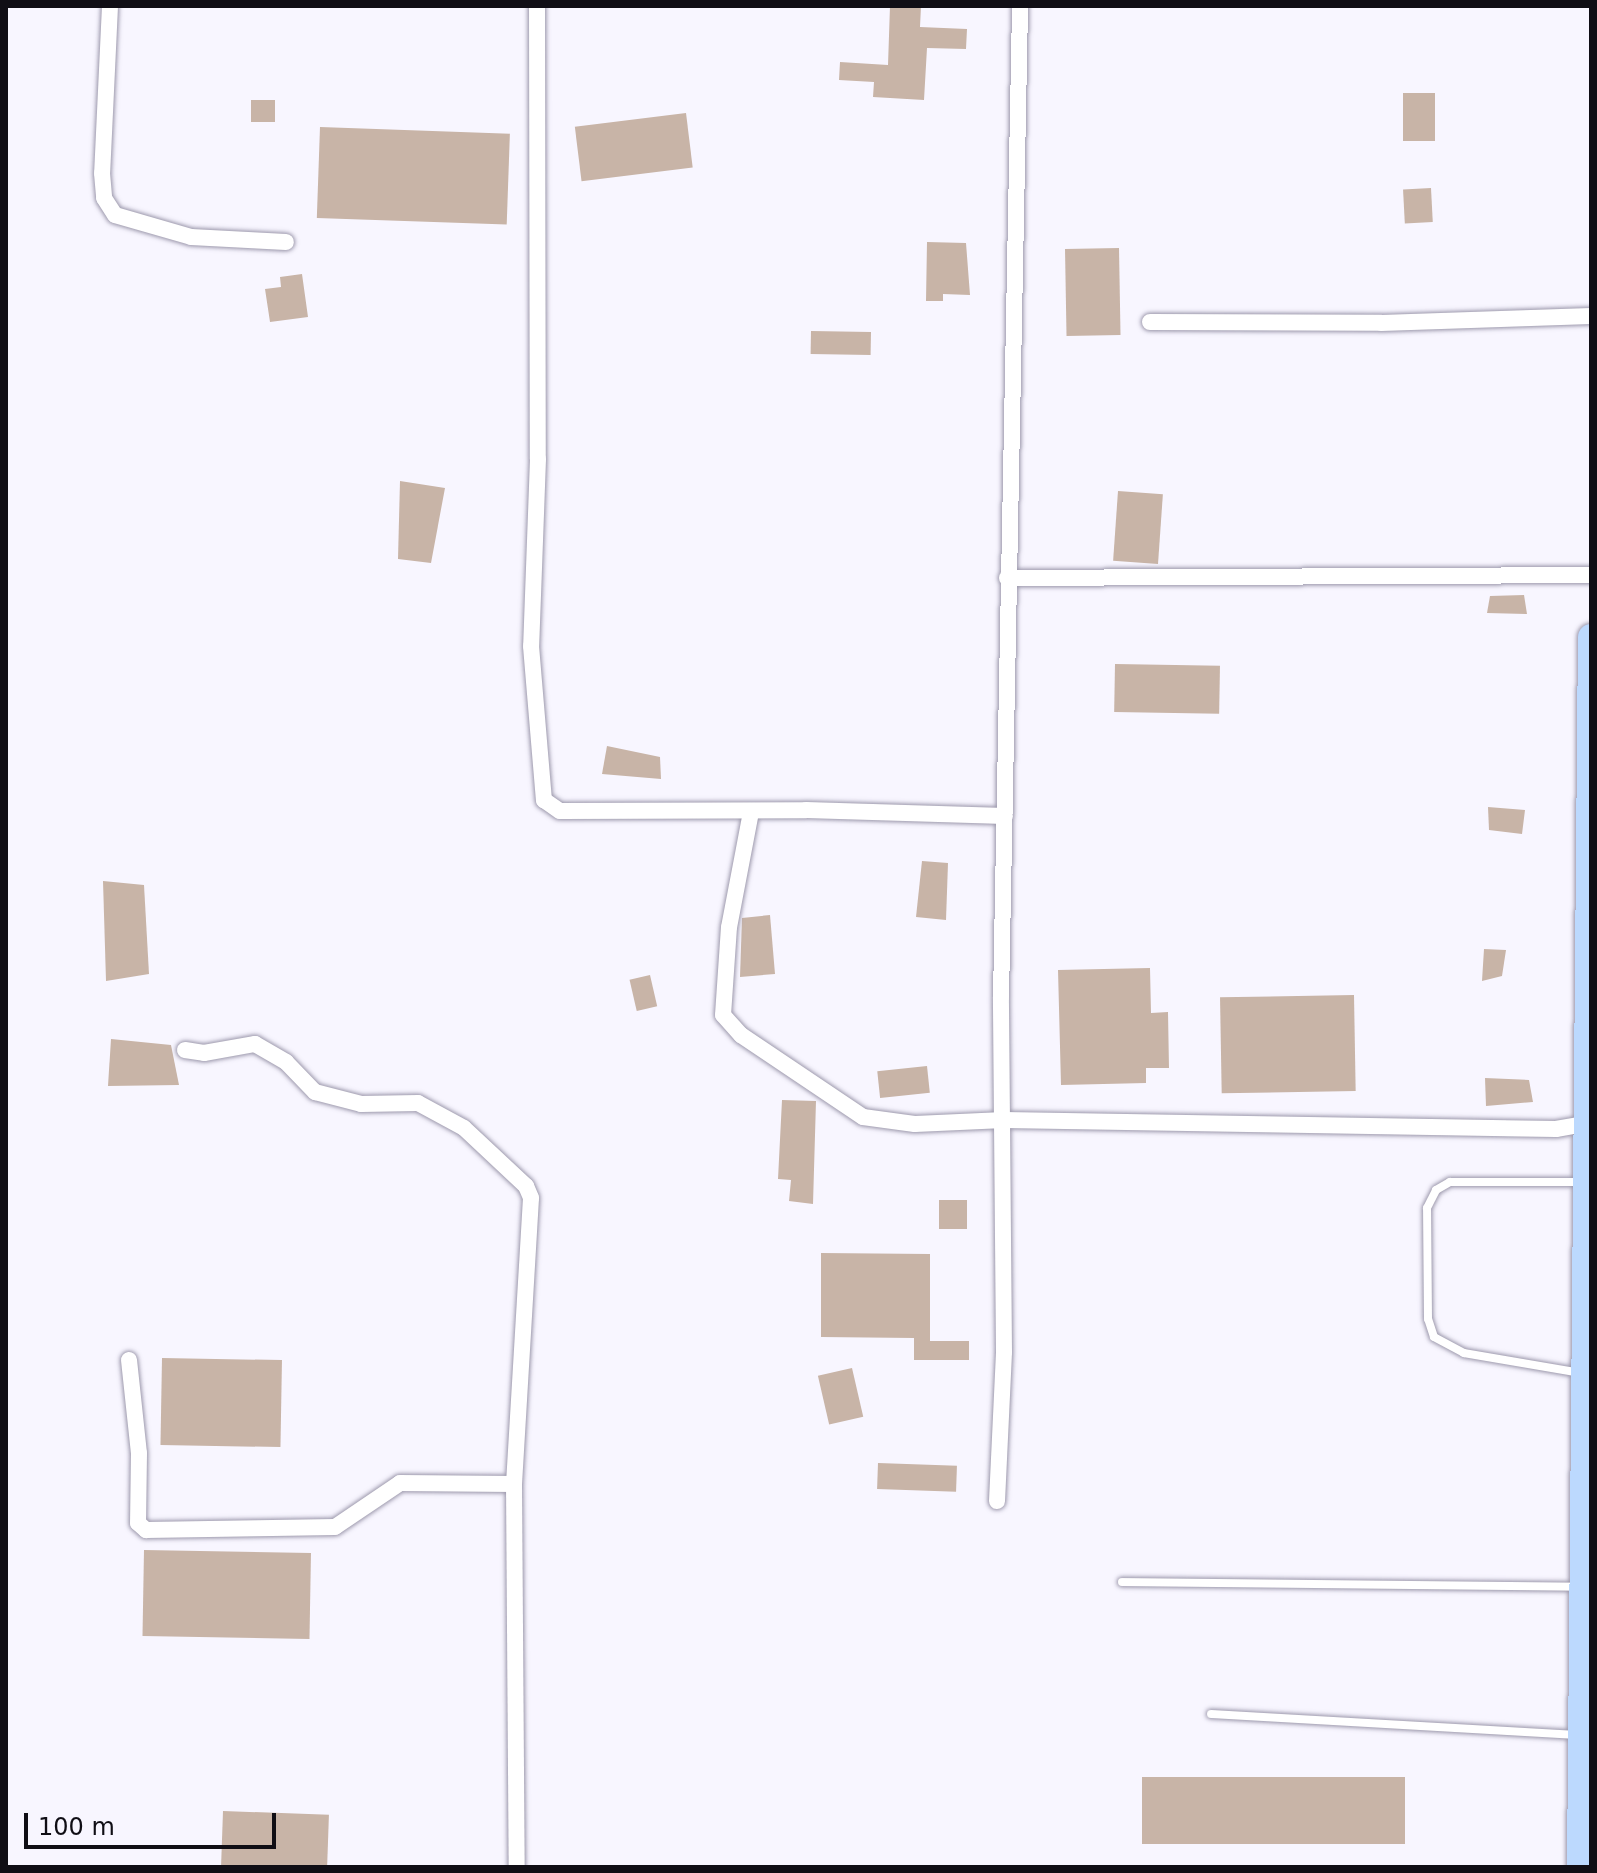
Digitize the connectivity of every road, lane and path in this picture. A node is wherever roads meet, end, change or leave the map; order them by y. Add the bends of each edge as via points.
1 (110, 6) edge
2 (537, 6) edge
3 (1020, 6) edge
4 (286, 242) dead end
5 (1591, 316) edge
6 (1150, 322) dead end
7 (1591, 575) edge
8 (1007, 578) junction
9 (1591, 637) edge
10 (1591, 808) edge
11 (751, 812) junction
12 (1005, 816) junction
13 (185, 1050) dead end
14 (1004, 1120) junction
15 (1589, 1133) edge
16 (1587, 1182) junction
17 (129, 1360) dead end
18 (1585, 1374) junction
19 (1588, 1460) edge
20 (514, 1484) junction
21 (997, 1501) dead end
22 (1122, 1582) dead end
23 (1583, 1587) junction
24 (1211, 1714) dead end
25 (1582, 1736) junction
26 (517, 1867) edge
27 (1580, 1867) edge

1 - 4 street via 102,173 104,198 115,215 191,237
2 - 11 street via 538,444 531,646 544,800 560,811
3 - 8 street
5 - 6 street via 1381,323
7 - 8 street
8 - 12 street
9 - 10 main road
10 - 15 main road
11 - 12 street
11 - 14 street via 729,927 723,983 727,1024 863,1117 915,1124
12 - 14 street
13 - 20 street via 204,1053 255,1044 286,1062 315,1092 340,1094 361,1104 418,1103 464,1128 526,1186 531,1198
14 - 15 street
14 - 21 street via 1004,1352
15 - 16 main road
16 - 18 main road
16 - 18 lane via 1450,1182 1436,1190 1427,1208 1428,1319 1434,1337 1464,1353
17 - 20 street via 141,1529 335,1527 400,1483
18 - 19 main road
19 - 23 main road
20 - 26 street
22 - 23 lane
23 - 25 main road
24 - 25 lane
25 - 27 main road

